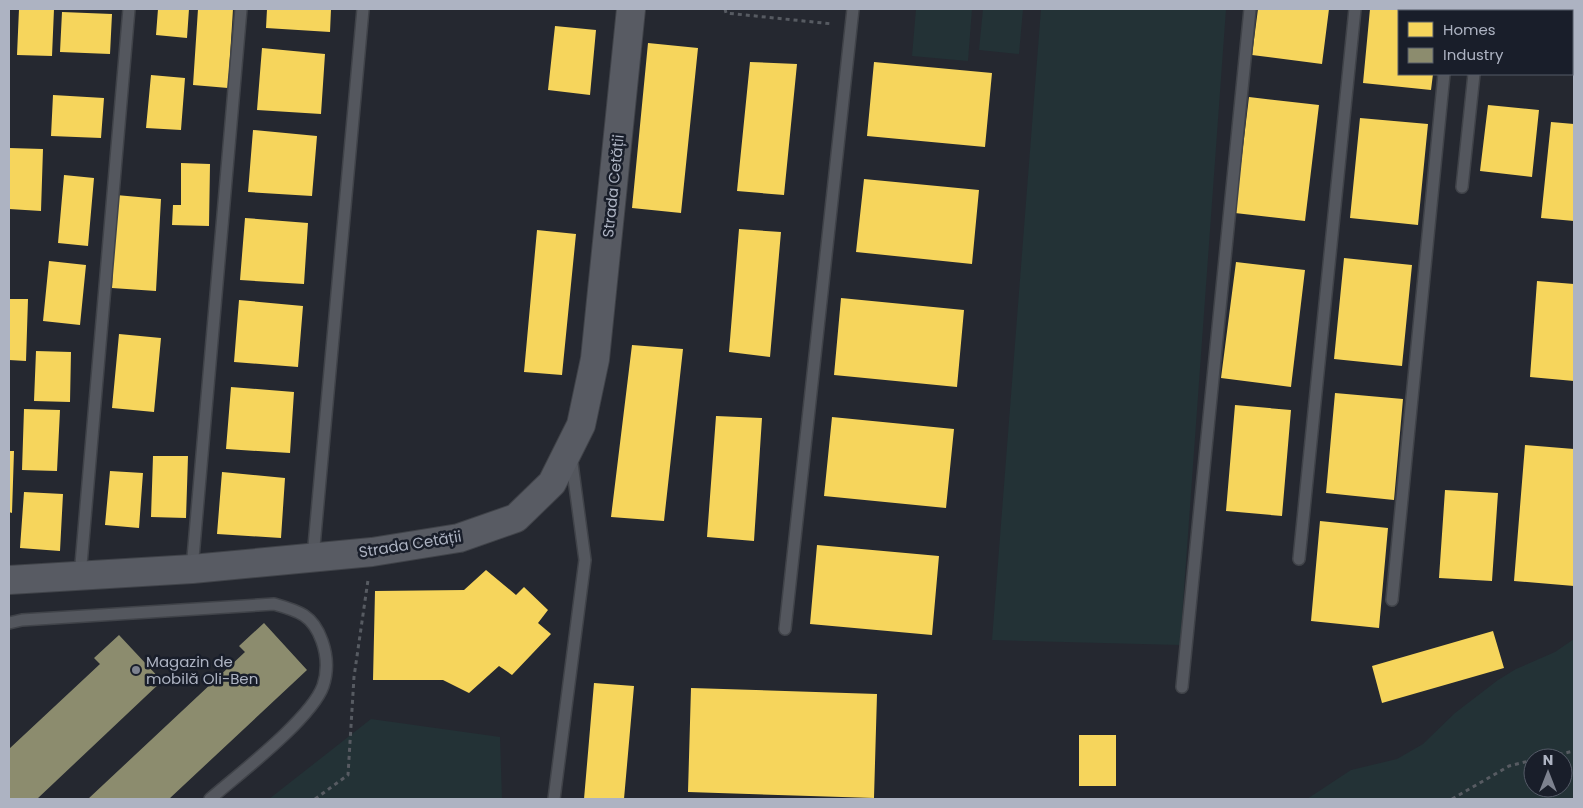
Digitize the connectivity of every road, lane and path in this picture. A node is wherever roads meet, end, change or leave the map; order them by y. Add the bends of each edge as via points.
1 (128, 9) edge
2 (241, 9) edge
3 (363, 9) edge
4 (631, 9) edge
5 (725, 9) edge
6 (853, 9) edge
7 (1250, 9) edge
8 (1355, 9) edge
9 (852, 26) junction
10 (1444, 75) edge
11 (1474, 75) edge
12 (1462, 187) dead end
13 (570, 447) junction
14 (372, 552) junction
15 (313, 557) junction
16 (1299, 559) dead end
17 (192, 568) junction
18 (80, 576) junction
19 (9, 580) edge
20 (1392, 600) dead end
21 (9, 623) edge
22 (784, 630) dead end
23 (1182, 687) dead end
24 (1523, 762) edge
25 (210, 799) edge
26 (315, 799) edge
27 (554, 799) edge
28 (1452, 799) edge

1 - 18 lane
2 - 17 lane
3 - 15 lane
4 - 13 street, Strada Cetății via 595,359 581,425
5 - 9 path via 726,13
6 - 9 lane
7 - 23 lane
8 - 16 lane
9 - 22 lane
10 - 20 lane
11 - 12 lane
13 - 14 street, Strada Cetății via 552,482 516,518 459,538
13 - 27 lane via 585,560
14 - 15 street, Strada Cetății
14 - 26 path via 354,677 348,775
15 - 17 street, Strada Cetății
17 - 18 street, Strada Cetății
18 - 19 street, Strada Cetății
21 - 25 lane via 274,604 299,611 317,628 327,656 324,686 310,710
24 - 28 path via 1509,766

